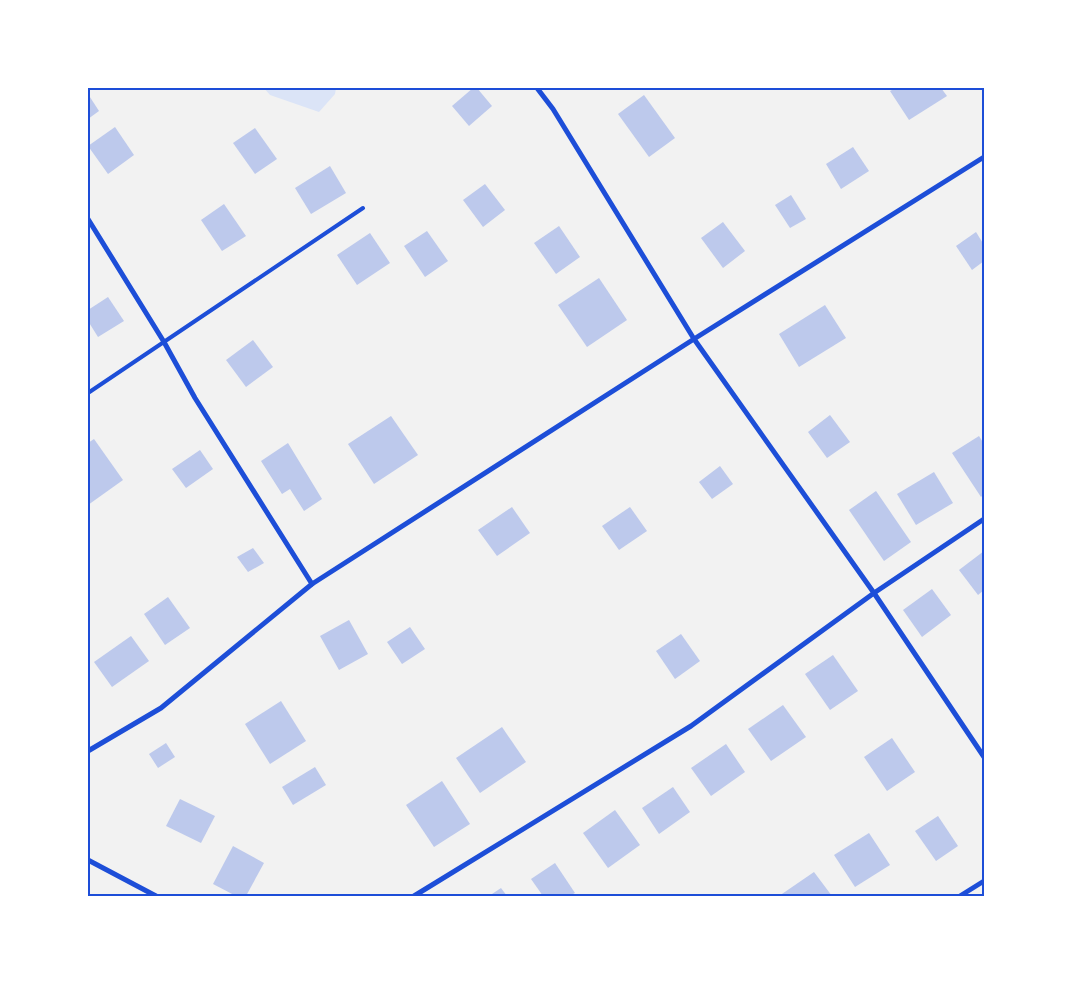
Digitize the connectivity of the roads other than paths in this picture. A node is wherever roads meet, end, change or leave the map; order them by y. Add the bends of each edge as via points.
1 (537, 88) edge
2 (984, 157) edge
3 (363, 208) dead end
4 (88, 219) edge
5 (694, 339) junction
6 (164, 342) junction
7 (88, 393) edge
8 (984, 520) edge
9 (312, 584) junction
10 (874, 593) junction
11 (88, 751) edge
12 (984, 757) edge
13 (88, 860) edge
14 (984, 881) edge
15 (156, 896) edge
16 (414, 896) edge
17 (960, 896) edge

1 - 5 street via 554,109
2 - 5 street
3 - 6 lane
4 - 6 street
5 - 9 street
5 - 10 street
6 - 7 lane
6 - 9 street via 195,398
8 - 10 street
9 - 11 street via 161,708
10 - 12 street
10 - 16 street via 691,726
13 - 15 street
14 - 17 street

